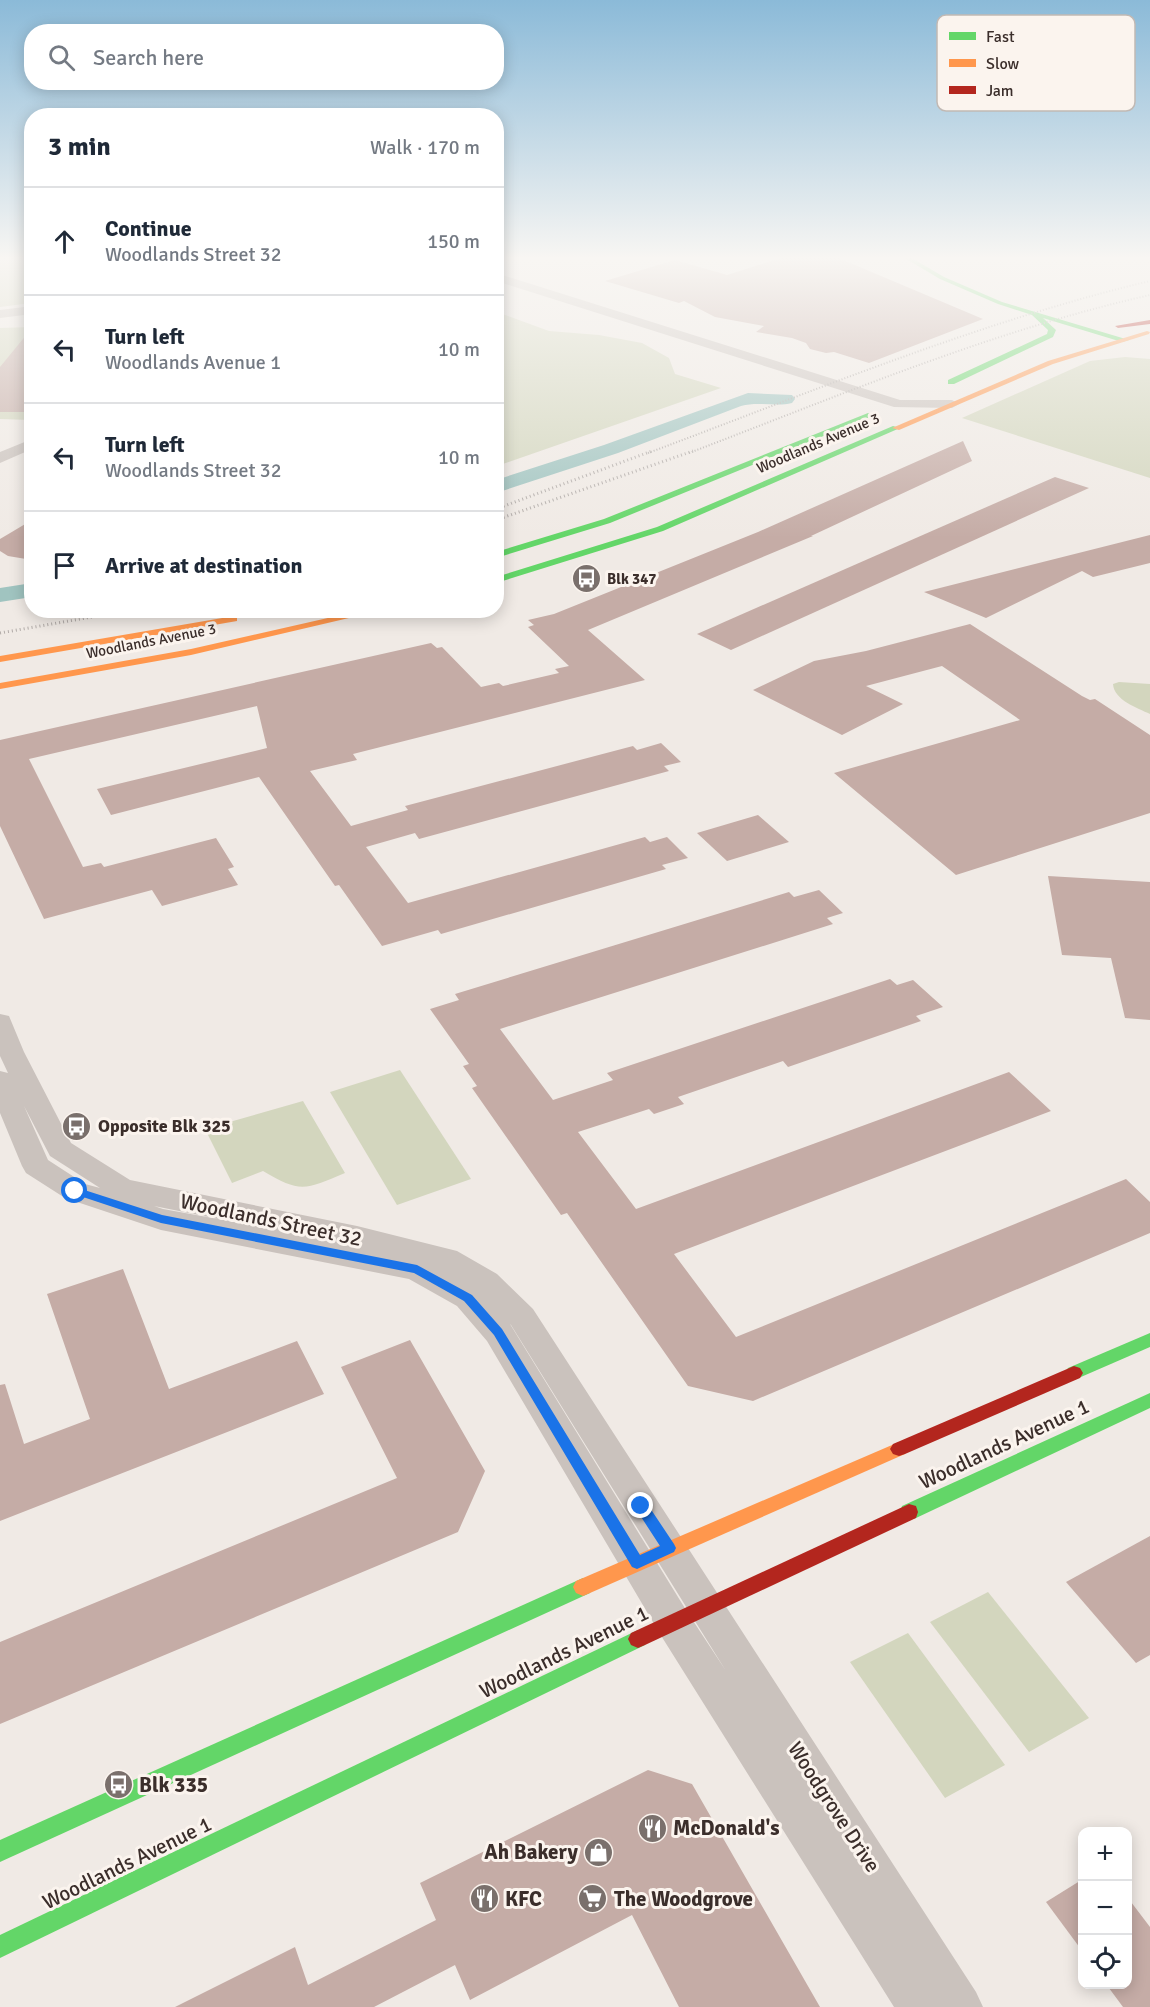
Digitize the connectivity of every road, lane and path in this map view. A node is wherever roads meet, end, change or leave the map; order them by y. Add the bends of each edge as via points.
1 (731, 351) edge
2 (1017, 351) edge
3 (1040, 351) edge
4 (1081, 351) edge
5 (1134, 352) dead end
6 (1056, 363) junction
7 (930, 392) junction
8 (899, 404) junction
9 (952, 404) junction
10 (24, 447) edge
11 (0, 458) edge
12 (727, 473) junction
13 (761, 486) junction
14 (504, 553) edge
15 (504, 578) edge
16 (238, 618) edge
17 (342, 618) edge
18 (0, 659) edge
19 (0, 686) edge
20 (0, 1022) edge
21 (0, 1080) edge
22 (1150, 1340) edge
23 (1150, 1400) edge
24 (669, 1548) junction
25 (637, 1563) junction
26 (690, 1614) junction
27 (0, 1851) edge
28 (0, 1947) edge
29 (919, 2007) edge
30 (961, 2007) edge

1 - 8 street
2 - 7 main road
3 - 7 main road, Woodlands Avenue 3
4 - 6 main road, Woodlands Avenue 3
5 - 6 main road
6 - 9 main road, Woodlands Avenue 3
7 - 8 main road, Woodlands Avenue 3
8 - 9 street
8 - 12 main road, Woodlands Avenue 3
9 - 13 main road, Woodlands Avenue 3
10 - 11 street
12 - 13 main road via 718,482 721,486 736,490
12 - 14 main road, Woodlands Avenue 3 via 607,521
13 - 15 main road, Woodlands Avenue 3 via 660,529
16 - 18 main road, Woodlands Avenue 3
17 - 19 main road, Woodlands Avenue 3 via 191,652
20 - 24 street, Woodlands Street 32 via 60,1149 122,1189 446,1259 486,1282 522,1317
21 - 25 street, Woodlands Street 32 via 36,1166 75,1191 161,1219 417,1269 468,1298 498,1332
22 - 24 main road, Woodlands Avenue 1
23 - 26 main road, Woodlands Avenue 1
24 - 25 main road, Woodlands Avenue 1
24 - 26 street, Woodlands Street 32
25 - 26 street, Woodlands Street 32
25 - 27 main road, Woodlands Avenue 1
26 - 28 main road, Woodlands Avenue 1
26 - 29 street, Woodgrove Drive
26 - 30 street, Woodgrove Drive

